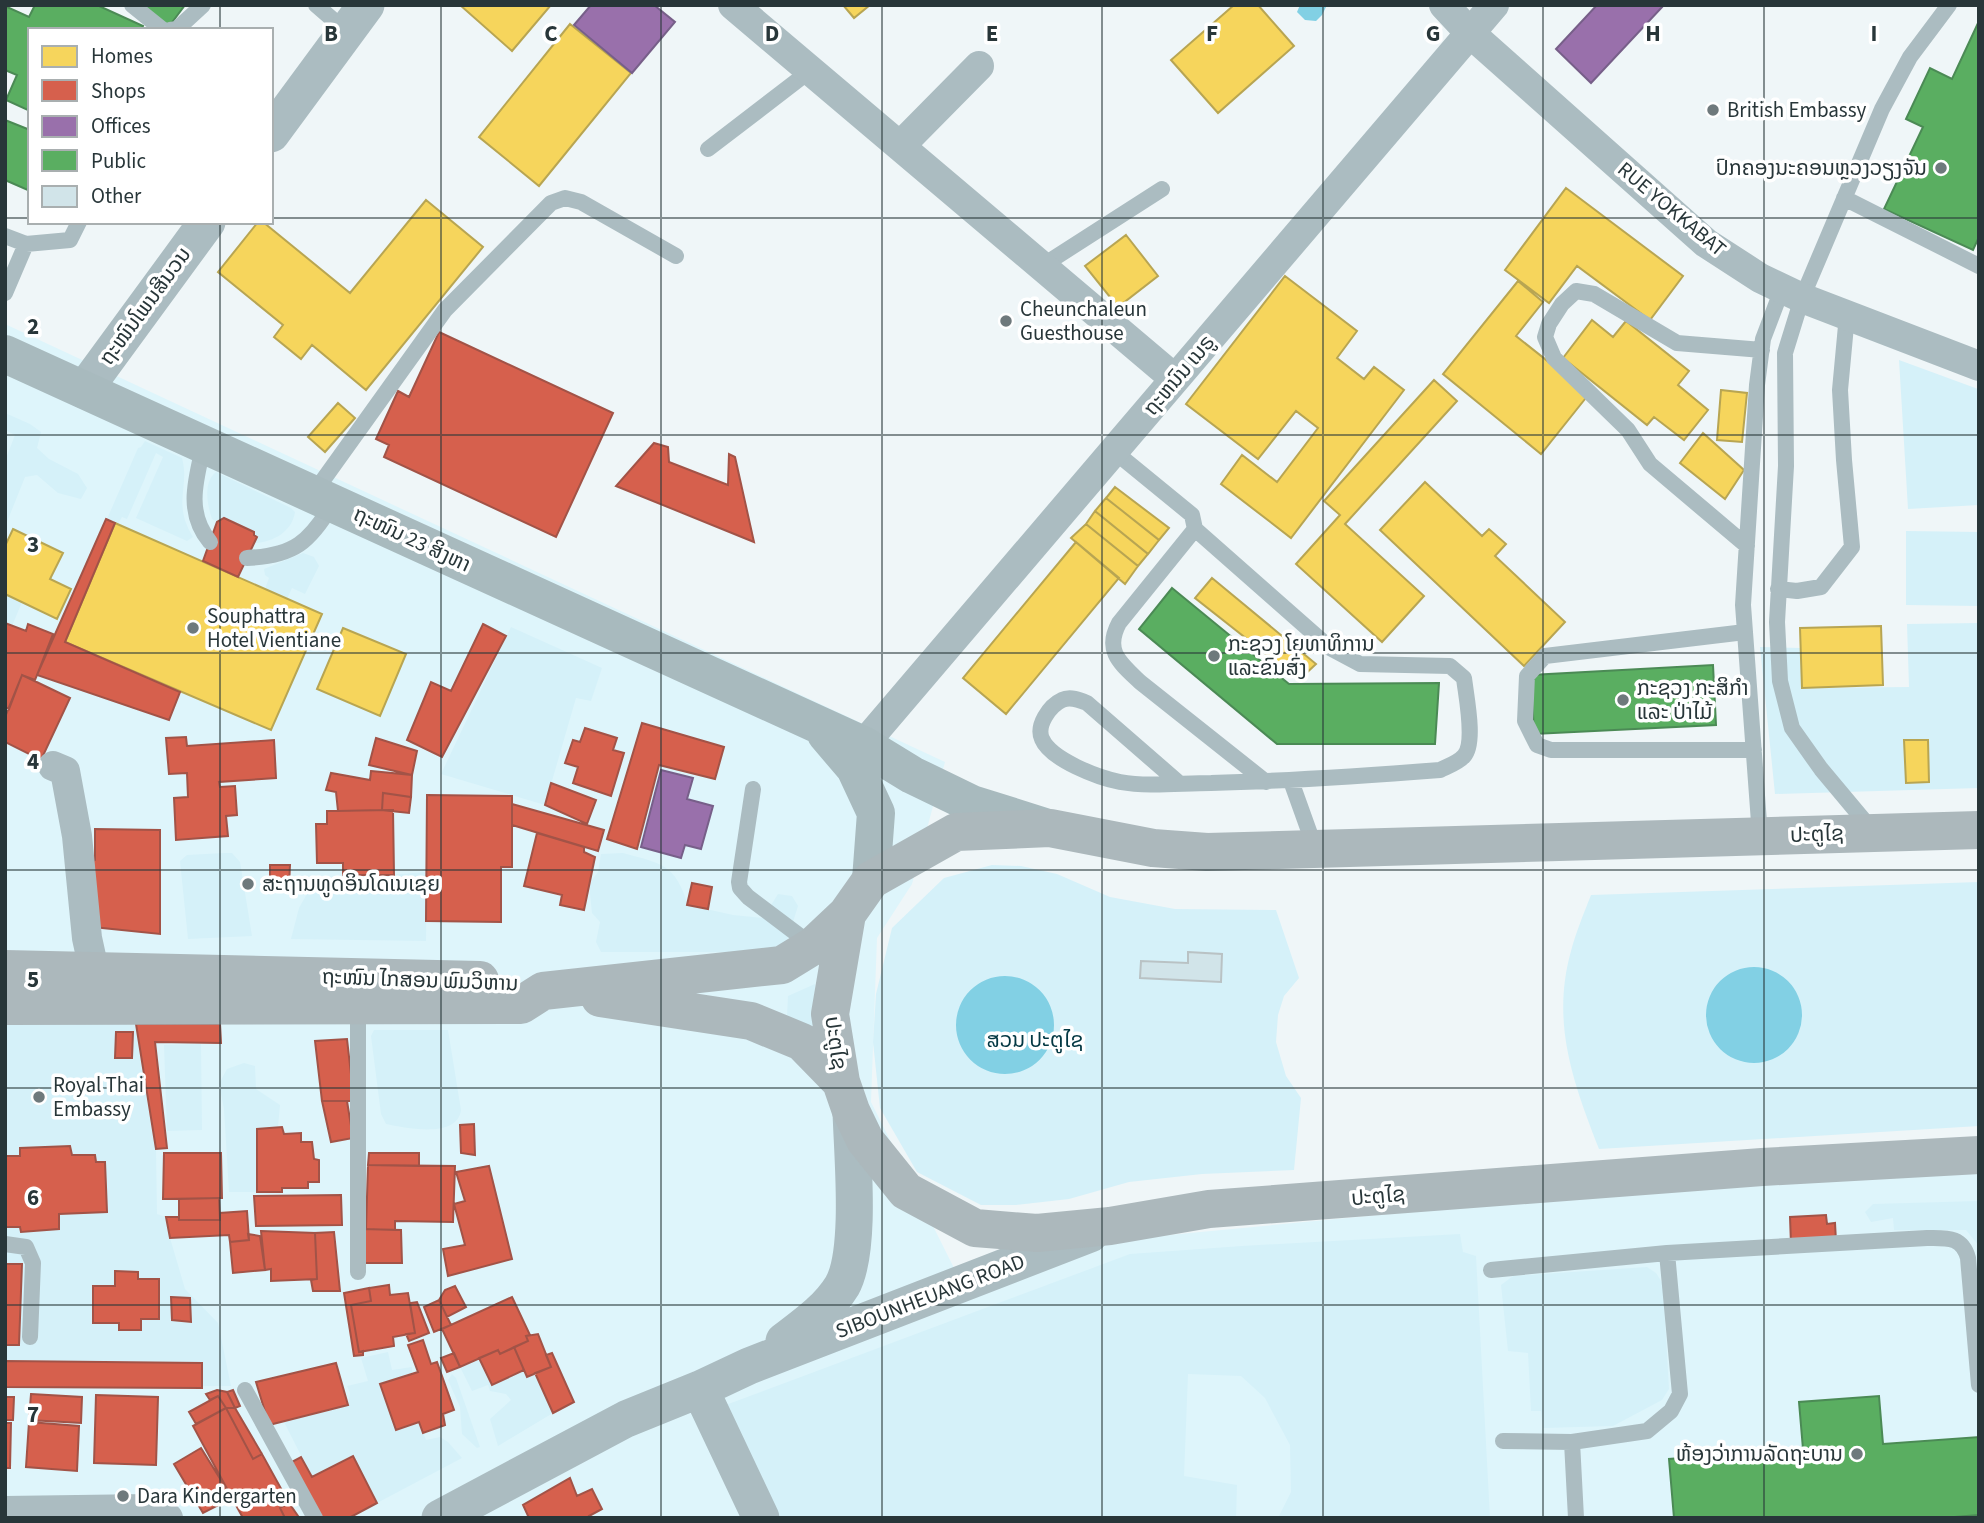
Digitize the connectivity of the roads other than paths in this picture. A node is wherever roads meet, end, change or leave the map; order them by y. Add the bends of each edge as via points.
1 (132, 5) edge
2 (203, 5) edge
3 (316, 5) edge
4 (1444, 5) edge
5 (1494, 5) edge
6 (1950, 5) edge
7 (747, 9) edge
8 (356, 18) edge
9 (161, 28) edge
10 (178, 28) edge
11 (1471, 34) junction
12 (979, 66) dead end
13 (811, 70) junction
14 (273, 131) edge
15 (900, 146) junction
16 (708, 149) dead end
17 (1162, 189) dead end
18 (1844, 198) junction
19 (78, 224) edge
20 (205, 224) edge
21 (5, 236) edge
22 (26, 244) junction
23 (676, 256) dead end
24 (1042, 266) junction
25 (1979, 266) edge
26 (5, 293) edge
27 (1792, 294) junction
28 (1847, 316) junction
29 (1762, 350) junction
30 (5, 354) edge
31 (1979, 366) edge
32 (1175, 379) junction
33 (84, 390) junction
34 (204, 444) junction
35 (1115, 452) junction
36 (323, 499) junction
37 (1195, 529) junction
38 (210, 542) dead end
39 (1747, 546) junction
40 (247, 558) dead end
41 (1778, 589) junction
42 (1745, 632) junction
43 (818, 724) junction
44 (863, 745) junction
45 (1754, 750) junction
46 (53, 766) dead end
47 (1291, 781) junction
48 (1266, 782) junction
49 (1179, 783) junction
50 (753, 789) dead end
51 (1050, 828) junction
52 (1979, 830) edge
53 (1874, 832) junction
54 (1760, 836) junction
55 (1315, 851) junction
56 (871, 880) junction
57 (848, 914) junction
58 (813, 946) junction
59 (5, 969) edge
60 (94, 970) junction
61 (543, 991) junction
62 (339, 996) junction
63 (5, 1006) edge
64 (846, 1096) junction
65 (1979, 1155) edge
66 (1110, 1226) junction
67 (5, 1244) edge
68 (1667, 1253) junction
69 (1491, 1270) dead end
70 (358, 1272) dead end
71 (30, 1337) dead end
72 (749, 1366) junction
73 (1979, 1385) edge
74 (700, 1389) junction
75 (245, 1390) dead end
76 (1503, 1441) dead end
77 (1572, 1442) junction
78 (5, 1511) edge
79 (757, 1517) edge
80 (168, 1518) edge
81 (315, 1518) edge
82 (440, 1518) edge
83 (1576, 1518) edge

1 - 9 lane
2 - 10 lane
3 - 8 lane
4 - 11 street, RUE YOKKABAT
5 - 11 street, ຖະຫນົນ ເນຣູ
6 - 18 lane via 1892,88
7 - 13 street
8 - 14 street
11 - 27 street, RUE YOKKABAT via 1706,243
11 - 32 street, ຖະຫນົນ ເນຣູ
12 - 15 street
13 - 15 street
13 - 16 lane
15 - 24 street
17 - 24 lane
18 - 25 lane
18 - 27 lane
19 - 22 lane via 70,240
20 - 33 street, ຖະໜົນໂພນສີນວນ
21 - 22 lane
22 - 26 lane
23 - 36 lane via 581,202 565,198 551,203 445,310
24 - 32 street
27 - 28 street, RUE YOKKABAT
27 - 29 lane via 1763,339
27 - 41 lane via 1785,353 1786,466
28 - 31 street, RUE YOKKABAT
28 - 41 lane via 1840,390 1852,547 1821,587
29 - 39 lane
29 - 39 lane via 1677,343 1594,294 1576,291 1562,304 1545,337 1554,358 1628,430 1650,464
30 - 33 main road, ຖະໜົນ 23 ສິງຫາ
32 - 35 street, ຖະຫນົນ ເນຣູ
33 - 34 main road, ຖະໜົນ 23 ສິງຫາ
34 - 36 main road, ຖະໜົນ 23 ສິງຫາ
34 - 38 lane via 193,508
35 - 37 lane via 1192,515
35 - 44 street, ຖະຫນົນ ເນຣູ
36 - 40 lane via 317,530 303,544 267,557
36 - 43 main road, ຖະໜົນ 23 ສິງຫາ
37 - 47 lane via 1330,648 1360,664 1450,666 1464,678 1470,743 1466,755 1456,763 1440,770
37 - 48 lane via 1119,623 1112,635 1112,649 1140,682
39 - 42 lane
41 - 53 lane via 1780,681 1793,728
42 - 45 lane
42 - 45 lane via 1545,656 1527,676 1525,721 1537,744 1551,750
43 - 44 main road, ຖະໜົນ 23 ສິງຫາ
43 - 56 main road, ຖະໜົນ 23 ສິງຫາ via 855,768 876,813
44 - 51 main road, ຖະໜົນ 23 ສິງຫາ via 972,804
45 - 54 lane
46 - 60 street via 65,771
47 - 48 lane
47 - 55 lane
48 - 49 lane
49 - 49 lane via 1121,782 1085,772 1045,744 1040,726 1062,700 1087,703
50 - 58 lane via 740,888
51 - 55 highway, ປະຕູໄຊ via 1153,848
51 - 56 highway, ປະຕູໄຊ via 956,832
52 - 53 highway, ປະຕູໄຊ
53 - 54 highway, ປະຕູໄຊ
54 - 55 highway, ປະຕູໄຊ
56 - 57 highway, ປະຕູໄຊ
57 - 58 highway
57 - 64 highway, ປະຕູໄຊ via 830,1014
58 - 61 highway via 782,965
59 - 60 highway, ຖະໜົນ ໄກສອນ ພົມວິຫານ
60 - 62 highway, ຖະໜົນ ໄກສອນ ພົມວິຫານ
61 - 62 highway, ຖະໜົນ ໄກສອນ ພົມວິຫານ via 522,981
61 - 64 highway via 751,1021 802,1042
62 - 63 highway, ຖະໜົນ ໄກສອນ ພົມວິຫານ
62 - 70 lane
64 - 66 highway, ປະຕູໄຊ via 865,1140 906,1191 975,1228 1037,1233
64 - 72 street, SIBOUNHEUANG ROAD via 854,1234 843,1284 813,1319
65 - 66 highway, ປະຕູໄຊ via 1209,1209
66 - 72 street, SIBOUNHEUANG ROAD
67 - 71 lane via 26,1247 33,1262
68 - 69 lane
68 - 73 lane via 1958,1240 1968,1258
68 - 77 lane via 1680,1394 1671,1411 1647,1431
72 - 74 street, SIBOUNHEUANG ROAD
74 - 79 street
74 - 82 street, SIBOUNHEUANG ROAD via 626,1419
75 - 81 lane
76 - 77 lane
77 - 83 lane
78 - 80 street via 149,1509

